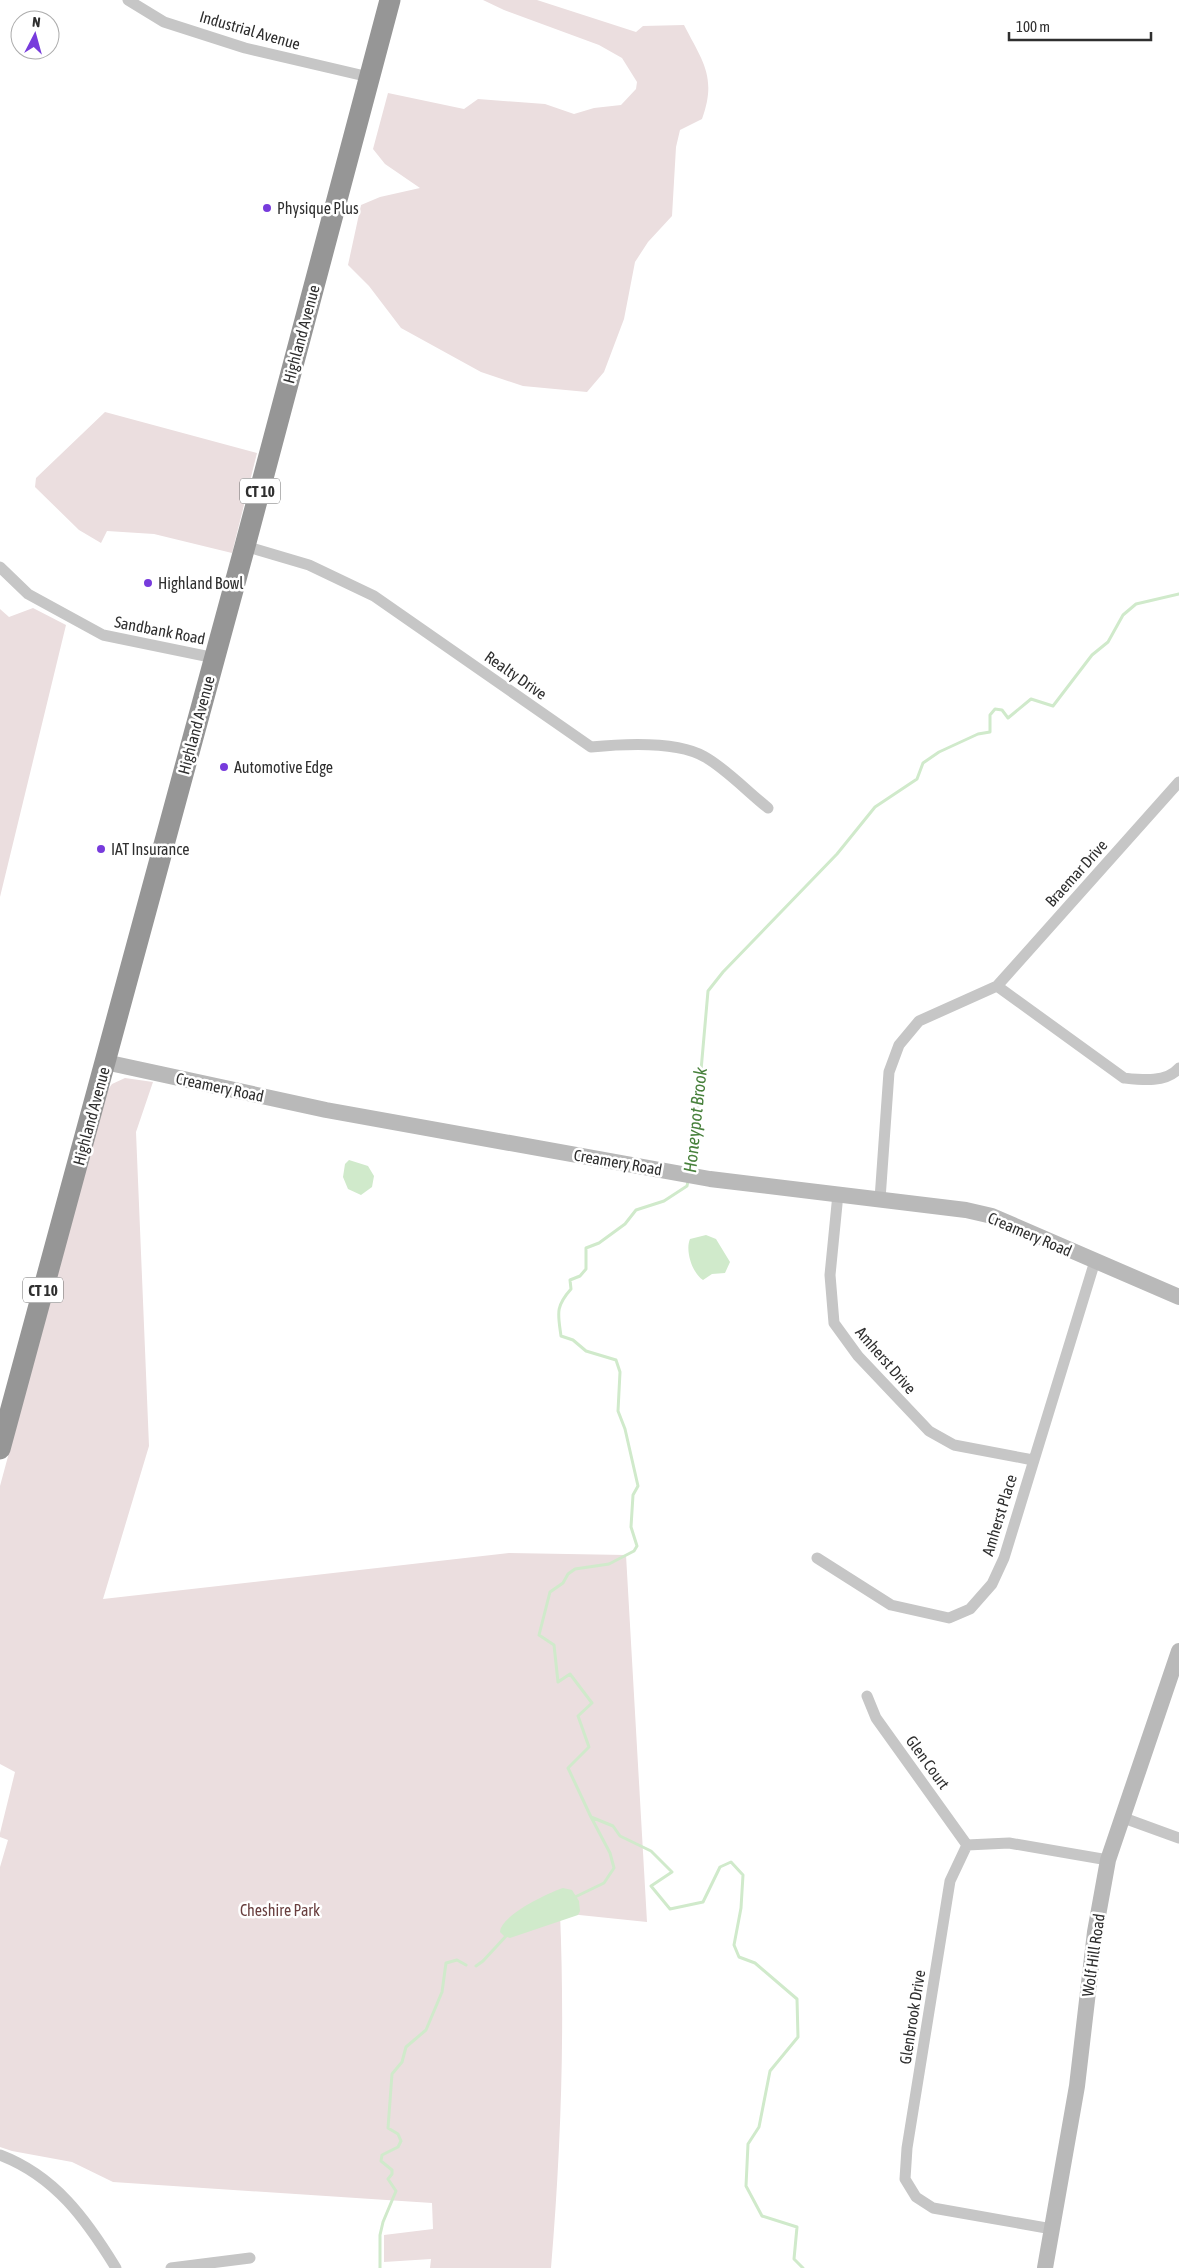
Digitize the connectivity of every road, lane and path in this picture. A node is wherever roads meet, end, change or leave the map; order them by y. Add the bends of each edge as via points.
1 (128, 0) edge
2 (390, 0) edge
3 (369, 77) junction
4 (245, 546) junction
5 (0, 567) edge
6 (215, 658) junction
7 (1179, 782) edge
8 (768, 808) dead end
9 (997, 986) junction
10 (105, 1062) junction
11 (1179, 1068) edge
12 (838, 1194) junction
13 (880, 1199) junction
14 (1095, 1261) junction
15 (1179, 1297) edge
16 (0, 1449) edge
17 (1033, 1460) junction
18 (817, 1558) dead end
19 (1179, 1650) edge
20 (867, 1696) dead end
21 (1121, 1817) junction
22 (1179, 1838) edge
23 (967, 1844) junction
24 (1108, 1860) junction
25 (0, 2155) edge
26 (1052, 2229) junction
27 (250, 2258) dead end
28 (116, 2268) edge
29 (171, 2268) edge
30 (1045, 2268) edge

1 - 3 street, Industrial Avenue via 164,22 188,30 245,48
2 - 3 highway, Highland Avenue / CT 10
3 - 4 highway, Highland Avenue / CT 10
4 - 6 highway, Highland Avenue / CT 10
4 - 8 street, Realty Drive via 309,565 374,596 591,747 636,743 705,756
5 - 6 street, Sandbank Road via 28,594 103,635
6 - 10 highway, Highland Avenue / CT 10
7 - 9 street, Braemar Drive
9 - 11 street via 1124,1078 1150,1081 1175,1073
9 - 13 street, Braemar Drive via 919,1021 899,1045 888,1072
10 - 12 street, Creamery Road via 326,1110 755,1186
10 - 16 highway, Highland Avenue / CT 10
12 - 13 street, Creamery Road
12 - 17 street, Amherst Drive via 830,1275 834,1323 858,1356 929,1431 954,1445
13 - 14 street, Creamery Road via 992,1216
14 - 15 street, Creamery Road
14 - 17 street, Amherst Place
17 - 18 street, Amherst Place via 1004,1558 992,1584 970,1609 949,1618 892,1606
19 - 21 street, Wolf Hill Road
20 - 23 street, Glen Court via 878,1720
21 - 22 street
21 - 24 street, Wolf Hill Road
23 - 24 street via 1009,1843
23 - 26 street, Glenbrook Drive via 950,1881 907,2148 905,2178 916,2196 933,2208
24 - 26 street, Wolf Hill Road via 1095,1932 1077,2086
25 - 28 street via 34,2171 57,2189 80,2214
26 - 30 street, Wolf Hill Road
27 - 29 street

